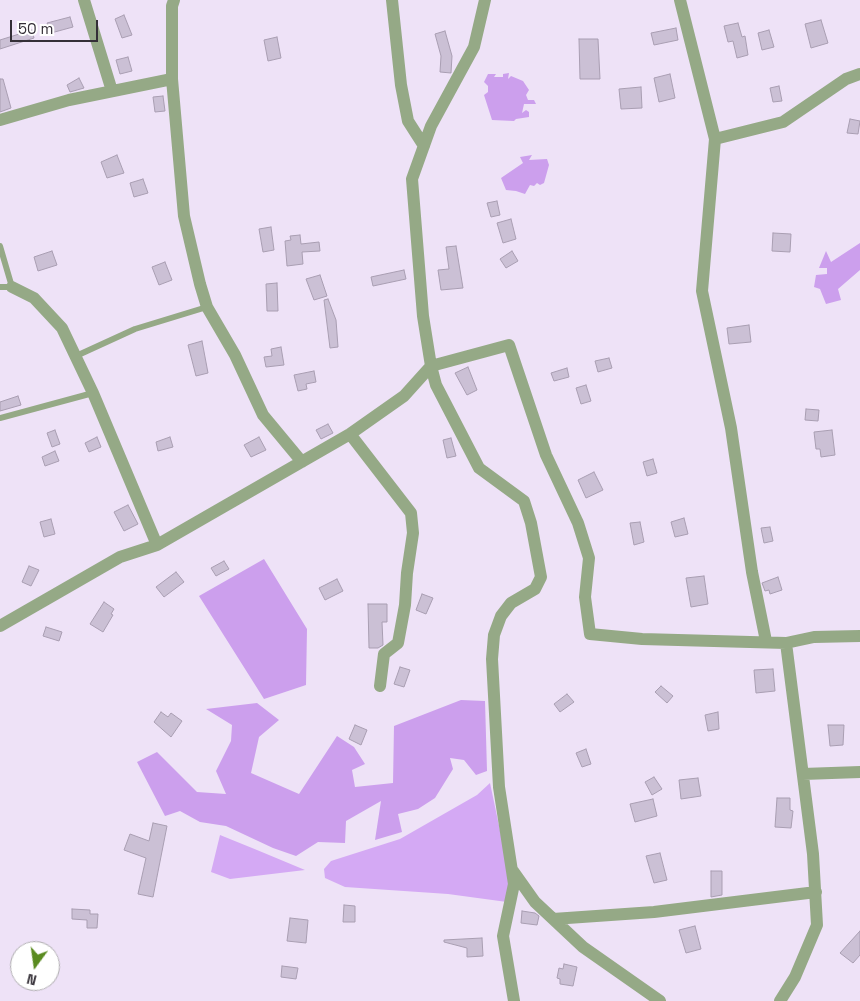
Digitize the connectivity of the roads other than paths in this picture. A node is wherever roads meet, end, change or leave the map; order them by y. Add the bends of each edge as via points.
1 (84, 0) edge
2 (174, 0) edge
3 (392, 0) edge
4 (485, 0) edge
5 (680, 0) edge
6 (860, 74) edge
7 (172, 80) junction
8 (112, 91) junction
9 (0, 120) edge
10 (715, 139) junction
11 (424, 146) junction
12 (0, 246) edge
13 (6, 287) edge
14 (207, 307) junction
15 (76, 356) junction
16 (431, 366) junction
17 (93, 393) junction
18 (0, 418) edge
19 (350, 434) junction
20 (302, 462) junction
21 (157, 545) junction
22 (0, 626) edge
23 (860, 636) edge
24 (766, 641) junction
25 (786, 642) junction
26 (380, 686) dead end
27 (860, 772) edge
28 (803, 774) junction
29 (512, 870) junction
30 (816, 892) junction
31 (553, 919) junction
32 (514, 1001) edge
33 (660, 1001) edge
34 (780, 1001) edge

1 - 8 street
2 - 7 street
3 - 11 street via 408,122
4 - 11 street via 474,47 431,126
5 - 10 street
6 - 10 street via 846,79 783,122
7 - 8 street
7 - 14 street via 184,216
8 - 9 street
10 - 24 street via 702,291 731,428 750,563
11 - 16 street via 412,179 423,316
12 - 13 lane
13 - 15 street via 34,298 62,328
14 - 15 lane via 135,330
14 - 20 street via 235,355 263,415
15 - 17 street
16 - 19 street via 404,396
16 - 24 street via 509,345 546,455 578,523 589,558 585,597 590,634 642,639
16 - 29 street via 436,385 479,468 524,501 540,568 541,576 535,589 511,603 501,616 494,635 492,659 499,787
17 - 18 lane
17 - 21 street
19 - 20 street
19 - 26 street via 411,513 413,533 405,605 398,643 384,654
20 - 21 street
21 - 22 street via 120,557
23 - 25 street via 814,637
24 - 25 street
25 - 28 street
27 - 28 street
28 - 30 street
29 - 31 street via 535,902
29 - 32 street via 514,884 503,936
30 - 31 street via 654,912
30 - 34 street via 816,925 795,977
31 - 33 street via 583,947

